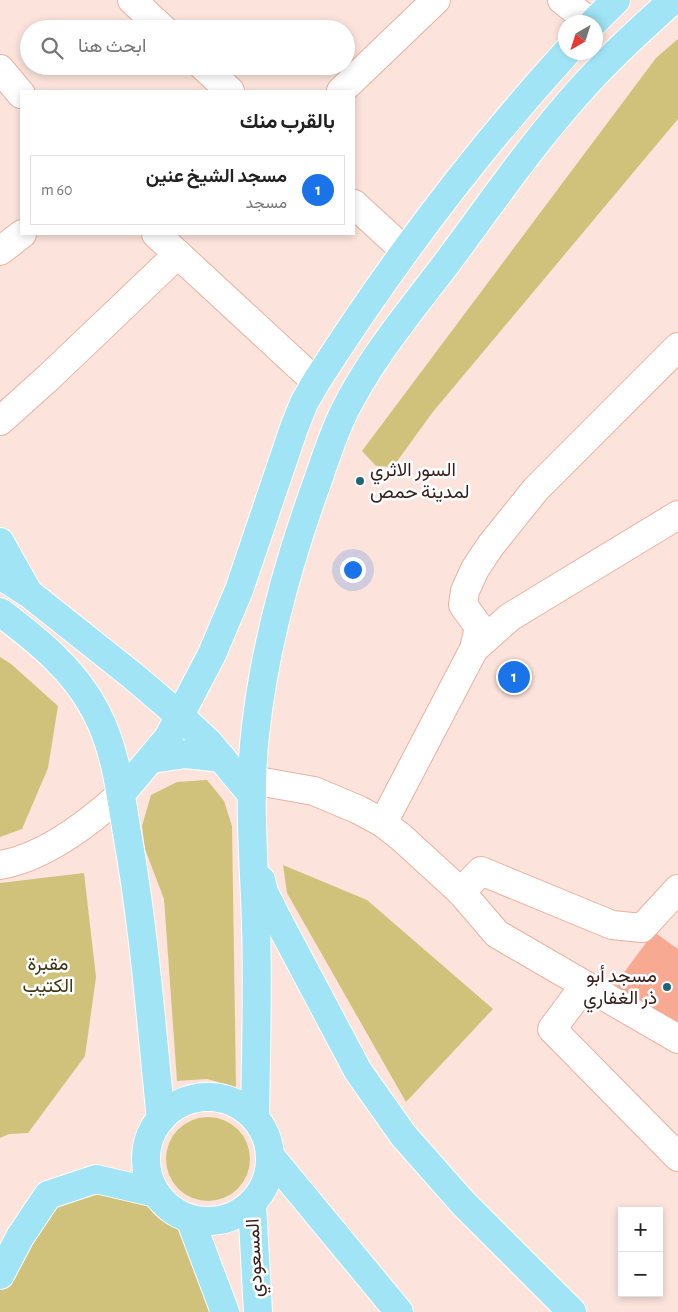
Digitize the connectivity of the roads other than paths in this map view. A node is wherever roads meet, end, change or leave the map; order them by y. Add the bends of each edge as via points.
1 (132, 0) edge
2 (436, 0) edge
3 (562, 0) edge
4 (616, 0) edge
5 (673, 0) edge
6 (582, 15) edge
7 (600, 15) edge
8 (153, 20) edge
9 (559, 60) edge
10 (0, 69) edge
11 (213, 75) edge
12 (229, 90) edge
13 (342, 90) edge
14 (20, 93) edge
15 (355, 205) edge
16 (21, 235) edge
17 (168, 241) edge
18 (0, 251) edge
19 (405, 251) junction
20 (678, 347) edge
21 (316, 382) junction
22 (0, 421) edge
23 (678, 515) edge
24 (0, 542) edge
25 (0, 575) edge
26 (31, 595) junction
27 (0, 612) edge
28 (474, 649) junction
29 (180, 716) junction
30 (222, 758) junction
31 (152, 759) junction
32 (252, 787) junction
33 (121, 794) junction
34 (384, 823) junction
35 (254, 849) junction
36 (0, 865) edge
37 (678, 889) edge
38 (460, 892) junction
39 (585, 985) junction
40 (678, 1039) edge
41 (255, 1117) junction
42 (161, 1119) junction
43 (271, 1157) junction
44 (678, 1157) edge
45 (156, 1193) junction
46 (252, 1204) junction
47 (190, 1219) junction
48 (0, 1275) edge
49 (225, 1312) edge
50 (258, 1312) edge
51 (399, 1312) edge
52 (572, 1312) edge

1 - 8 street
2 - 13 street
3 - 6 street
4 - 7 main road
5 - 32 main road via 583,87 542,136 385,345 356,389 334,436 307,510 275,622 254,736
9 - 19 main road via 514,111
10 - 14 street
11 - 12 street
15 - 19 street
16 - 18 street
17 - 21 street
17 - 22 street via 49,377
19 - 21 main road
20 - 28 street via 536,489 492,545 472,577 462,605 479,627
21 - 29 main road via 294,428 226,622
23 - 28 street via 510,617
24 - 26 main road
25 - 26 main road
26 - 29 main road
27 - 33 main road via 34,637 80,686 108,738
28 - 34 street
29 - 30 main road
29 - 31 main road
30 - 31 main road via 186,754
30 - 32 main road
31 - 33 main road
32 - 34 street via 314,791
32 - 35 main road
33 - 36 street via 86,824 66,836 26,857
33 - 42 main road via 140,910
34 - 38 street
35 - 41 main road via 258,980
35 - 52 main road via 264,892 358,1071 403,1135
37 - 38 street via 642,928 612,925 481,871
38 - 39 street via 497,934
39 - 40 street
39 - 44 street via 552,1029
41 - 42 main road via 238,1104 218,1098 197,1098 177,1105
41 - 43 main road via 266,1136
42 - 45 main road via 150,1136 146,1155 148,1174
43 - 46 main road via 263,1190
43 - 51 main road
45 - 47 main road via 170,1208
45 - 48 main road via 96,1179 48,1195 20,1236
46 - 47 main road via 223,1220 206,1222
46 - 50 main road, المسعودي
47 - 49 main road

